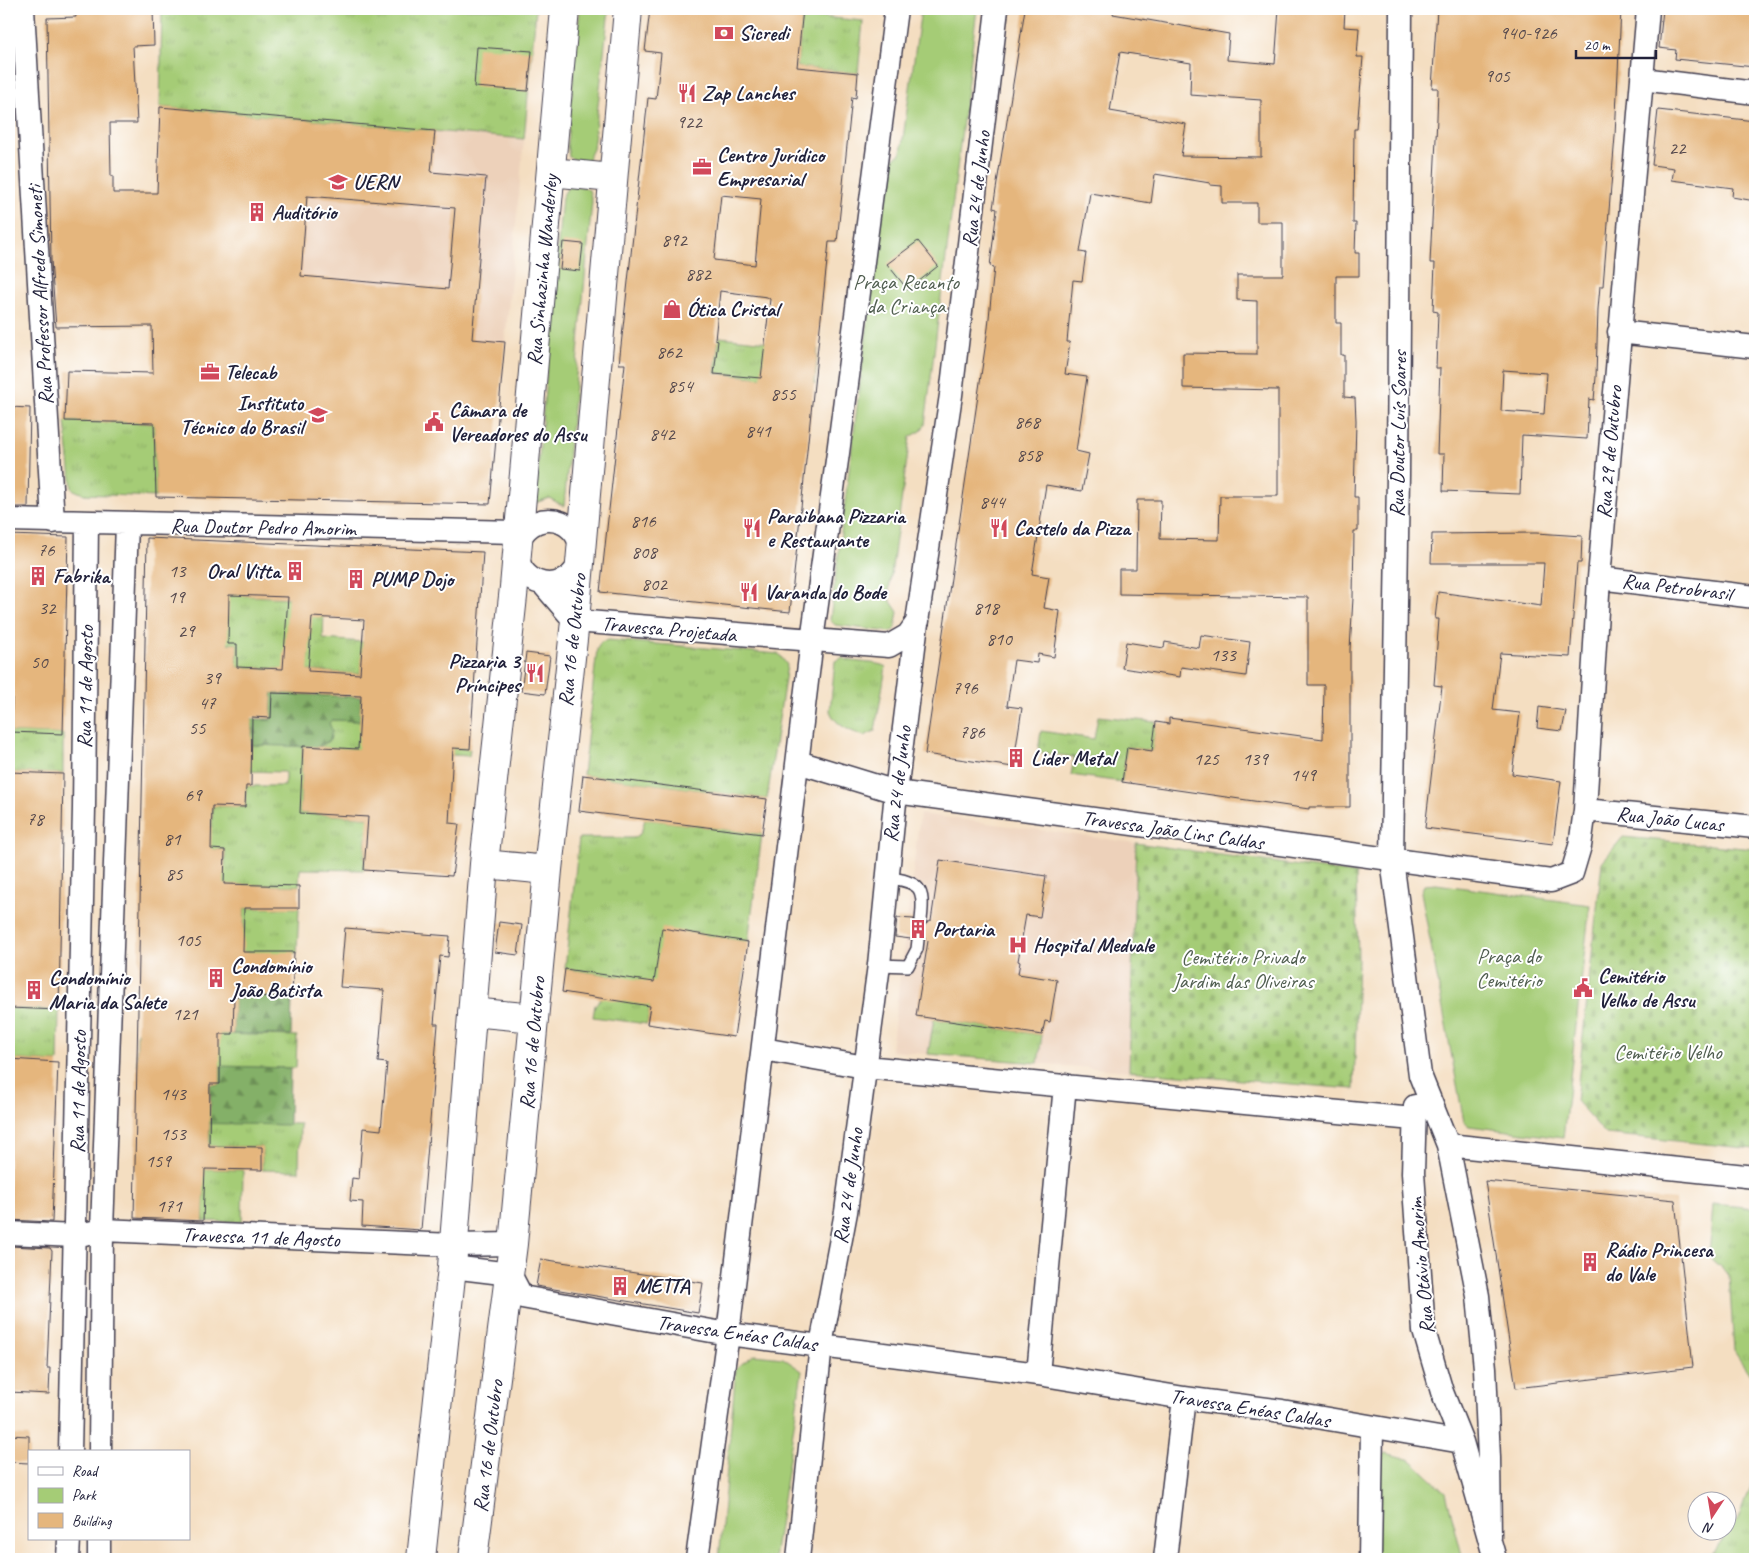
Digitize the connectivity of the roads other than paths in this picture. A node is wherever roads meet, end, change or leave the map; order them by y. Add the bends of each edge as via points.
1 (23, 9) edge
2 (565, 9) edge
3 (628, 9) edge
4 (896, 9) edge
5 (997, 9) edge
6 (1401, 9) edge
7 (1648, 9) edge
8 (1642, 79) junction
9 (1755, 93) edge
10 (551, 172) junction
11 (612, 178) junction
12 (1620, 332) junction
13 (1755, 347) edge
14 (9, 520) edge
15 (53, 522) junction
16 (86, 523) junction
17 (127, 524) junction
18 (517, 541) junction
19 (581, 556) junction
20 (1599, 578) junction
21 (543, 584) junction
22 (1755, 597) edge
23 (575, 621) junction
24 (918, 621) junction
25 (812, 640) junction
26 (798, 762) junction
27 (896, 792) junction
28 (84, 808) junction
29 (117, 808) junction
30 (1586, 810) junction
31 (1755, 827) edge
32 (1392, 860) junction
33 (484, 864) junction
34 (548, 870) junction
35 (887, 877) junction
36 (1551, 881) joint
37 (921, 920) dead end
38 (918, 940) dead end
39 (879, 965) junction
40 (472, 1012) junction
41 (534, 1018) junction
42 (763, 1048) junction
43 (865, 1067) junction
44 (1420, 1075) junction
45 (1065, 1085) junction
46 (1413, 1119) junction
47 (1448, 1145) junction
48 (1755, 1177) edge
49 (102, 1230) junction
50 (9, 1233) edge
51 (76, 1236) junction
52 (514, 1244) junction
53 (453, 1256) junction
54 (510, 1274) junction
55 (728, 1334) junction
56 (821, 1345) junction
57 (1038, 1374) junction
58 (1184, 1398) junction
59 (1372, 1428) junction
60 (1462, 1442) junction
61 (70, 1450) edge
62 (100, 1450) edge
63 (1490, 1537) junction
64 (69, 1540) edge
65 (99, 1540) edge
66 (68, 1559) edge
67 (99, 1559) edge
68 (422, 1559) edge
69 (473, 1559) edge
70 (697, 1559) edge
71 (798, 1559) edge
72 (1165, 1559) edge
73 (1370, 1559) edge
74 (1494, 1559) edge

1 - 15 street, Rua Professor Alfredo Simoneti
2 - 10 street, Rua Sinhazinha Wanderley
3 - 11 street
4 - 25 street
5 - 24 street, Rua 24 de Junho via 951,395
6 - 32 street, Rua Doutor Luís Soares
7 - 8 street, Rua 29 de Outubro
8 - 9 street
8 - 12 street, Rua 29 de Outubro
10 - 11 street
10 - 18 street, Rua Sinhazinha Wanderley
11 - 19 street, Rua 16 de Outubro
12 - 13 street
12 - 20 street, Rua 29 de Outubro
14 - 15 street, Rua Doutor Pedro Amorim
15 - 16 street, Rua Doutor Pedro Amorim
16 - 17 street, Rua Doutor Pedro Amorim
16 - 28 street, Rua 11 de Agosto
17 - 18 street, Rua Doutor Pedro Amorim
17 - 29 street, Rua 11 de Agosto
18 - 19 street via 535,523 560,522 574,532
18 - 21 street via 521,570
18 - 33 street
19 - 21 street via 568,578
19 - 23 street, Rua 16 de Outubro
20 - 22 street, Rua Petrobrasil
20 - 30 street, Rua 29 de Outubro
21 - 23 street, Travessa Projetada
23 - 25 street, Travessa Projetada
23 - 34 street, Rua 16 de Outubro
24 - 25 street, Travessa Projetada via 908,635 890,646
24 - 27 street, Rua 24 de Junho
25 - 26 street
26 - 27 street, Travessa João Lins Caldas
26 - 42 street
27 - 32 street, Travessa João Lins Caldas
27 - 35 street, Rua 24 de Junho
28 - 29 street
28 - 51 street, Rua 11 de Agosto
29 - 49 street, Rua 11 de Agosto
30 - 31 street, Rua João Lucas
30 - 36 street, Rua 29 de Outubro via 1572,873
32 - 36 street, Travessa João Lins Caldas
32 - 44 street, Rua Otávio Amorim
33 - 34 street
33 - 40 street
34 - 41 street, Rua 16 de Outubro
35 - 37 lane via 912,881 920,888 924,899
35 - 39 street, Rua 24 de Junho
38 - 39 lane via 908,966
39 - 43 street, Rua 24 de Junho
40 - 41 street
40 - 53 street
41 - 52 street, Rua 16 de Outubro
42 - 43 street
42 - 55 street
43 - 45 street
43 - 56 street, Rua 24 de Junho via 846,1212
44 - 46 street, Rua Otávio Amorim
44 - 47 street, Rua Otávio Amorim
45 - 46 street
45 - 57 street
46 - 60 street, Rua Otávio Amorim via 1413,1173 1424,1331 1442,1392
47 - 48 street
47 - 63 street, Rua Otávio Amorim via 1482,1327
49 - 51 street, Travessa 11 de Agosto
49 - 53 street, Travessa 11 de Agosto
49 - 62 street, Rua 11 de Agosto
50 - 51 street, Travessa 11 de Agosto
51 - 61 street, Rua 11 de Agosto
52 - 53 street, Travessa 11 de Agosto
52 - 54 street, Rua 16 de Outubro
53 - 54 street
53 - 68 street
54 - 55 street, Travessa Enéas Caldas via 522,1297
54 - 69 street, Rua 16 de Outubro
55 - 56 street, Travessa Enéas Caldas
55 - 70 street
56 - 57 street, Travessa Enéas Caldas
56 - 71 street, Rua 24 de Junho
57 - 58 street, Travessa Enéas Caldas
58 - 59 street, Travessa Enéas Caldas via 1282,1411
58 - 72 street
59 - 60 street, Travessa Enéas Caldas
59 - 73 street
60 - 63 street, Rua Otávio Amorim
63 - 74 street, Rua Otávio Amorim
64 - 66 street
65 - 67 street

